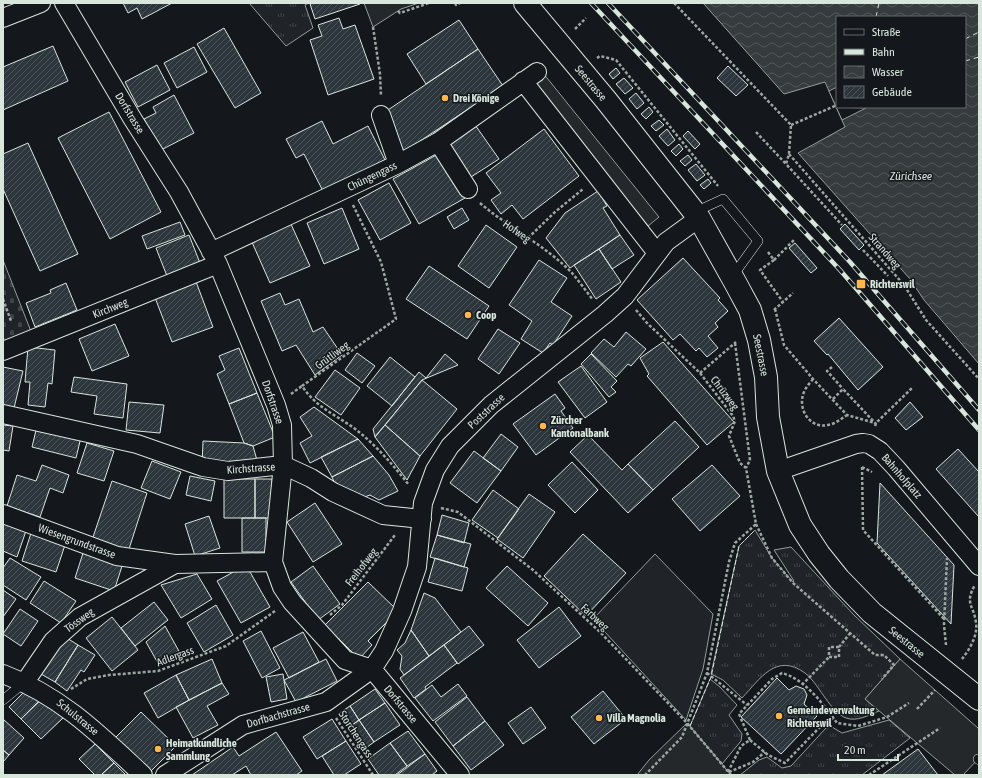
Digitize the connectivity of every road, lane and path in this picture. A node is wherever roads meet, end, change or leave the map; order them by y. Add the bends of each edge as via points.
1 (41, 3) edge
2 (64, 3) edge
3 (429, 3) edge
4 (455, 3) edge
5 (460, 3) edge
6 (525, 3) edge
7 (674, 3) edge
8 (398, 11) dead end
9 (3, 18) edge
10 (373, 27) dead end
11 (582, 71) junction
12 (836, 105) edge
13 (381, 115) joint
14 (791, 125) junction
15 (756, 132) dead end
16 (438, 142) junction
17 (789, 154) junction
18 (398, 164) junction
19 (786, 164) junction
20 (598, 177) junction
21 (345, 189) junction
22 (468, 189) joint
23 (723, 199) junction
24 (697, 215) junction
25 (842, 226) dead end
26 (528, 238) junction
27 (794, 240) dead end
28 (758, 241) junction
29 (863, 250) dead end
30 (656, 253) junction
31 (214, 258) junction
32 (774, 260) junction
33 (885, 263) junction
34 (880, 268) junction
35 (888, 276) dead end
36 (732, 277) junction
37 (793, 293) dead end
38 (625, 296) junction
39 (3, 299) edge
40 (783, 302) junction
41 (775, 309) junction
42 (605, 314) junction
43 (769, 315) dead end
44 (11, 321) dead end
45 (3, 351) edge
46 (832, 367) dead end
47 (700, 373) junction
48 (813, 379) junction
49 (979, 379) edge
50 (843, 389) dead end
51 (3, 414) edge
52 (847, 415) junction
53 (876, 423) dead end
54 (283, 465) junction
55 (746, 468) junction
56 (778, 471) junction
57 (422, 511) junction
58 (3, 514) edge
59 (756, 524) junction
60 (863, 530) dead end
61 (948, 552) dead end
62 (273, 562) junction
63 (175, 564) junction
64 (978, 573) edge
65 (292, 602) junction
66 (944, 619) junction
67 (314, 628) junction
68 (851, 632) junction
69 (839, 647) junction
70 (949, 648) dead end
71 (957, 656) dead end
72 (829, 657) junction
73 (372, 669) junction
74 (707, 673) junction
75 (3, 674) edge
76 (882, 680) dead end
77 (25, 682) junction
78 (802, 685) junction
79 (937, 688) dead end
80 (978, 695) edge
81 (55, 699) junction
82 (3, 700) edge
83 (326, 702) junction
84 (910, 702) dead end
85 (747, 705) junction
86 (917, 709) dead end
87 (833, 718) junction
88 (688, 723) junction
89 (940, 728) dead end
90 (750, 740) junction
91 (765, 752) junction
92 (874, 771) junction
93 (728, 772) junction
94 (143, 775) edge
95 (165, 775) edge
96 (373, 775) edge
97 (460, 775) edge
98 (645, 775) edge
99 (731, 775) edge
100 (869, 775) edge
101 (876, 775) edge

1 - 9 street
2 - 31 street, Dorfstrasse via 179,192
3 - 8 path via 400,13
4 - 5 path
6 - 11 main road, Seestrasse
7 - 14 path
10 - 13 path via 380,74
11 - 23 path via 600,56 616,60 718,185
11 - 24 main road, Seestrasse
12 - 14 path
13 - 18 street
14 - 17 path
15 - 19 path
16 - 18 street, Chüngengass
16 - 20 street, Chüngengass via 530,77
16 - 22 street
17 - 19 path
17 - 33 path, Strandweg
18 - 21 street, Chüngengass
19 - 25 path
20 - 26 path
20 - 30 street, Chüngengass
21 - 31 street, Chüngengass
21 - 57 path, Grütliweg via 381,262 396,319 302,386 317,404 355,429 392,463
22 - 26 path, Hofweg via 493,214
23 - 24 lane
23 - 28 lane
24 - 30 street, Poststrasse
24 - 36 main road, Seestrasse
26 - 42 path, Hofweg via 571,273
27 - 32 path
28 - 32 path
28 - 36 lane
29 - 34 path
30 - 38 street, Poststrasse
31 - 45 street, Kirchweg
31 - 54 street, Dorfstrasse via 276,404 282,425
32 - 40 path via 760,270
33 - 34 path
33 - 49 path, Strandweg via 904,285 926,320
34 - 35 path
36 - 56 main road, Seestrasse via 750,310 759,340 766,377 768,417
37 - 40 path
38 - 42 street, Poststrasse
38 - 47 path, Chrüzweg via 646,323
39 - 44 path
40 - 41 path
41 - 43 path
41 - 48 path via 784,345
42 - 57 street, Poststrasse via 491,405 450,446 435,470
46 - 50 path via 827,372
47 - 55 path, Chrüzweg via 733,416 735,421 729,436 740,463
47 - 55 path via 735,343 750,460
48 - 52 path
48 - 52 path via 804,392 801,406 805,415 813,423 826,426
51 - 54 street, Kirchstrasse via 137,444 203,467 228,471
52 - 53 path
54 - 57 street, Kirchstrasse via 383,515
54 - 62 street, Dorfstrasse
55 - 59 path, Chrüzweg
56 - 64 street, Bahnhofplatz via 856,444 874,446 940,520
56 - 80 main road, Seestrasse via 800,526 839,579 872,613
57 - 67 path, Freihofweg via 400,529 342,605
57 - 73 street, Poststrasse via 417,567 402,611 384,651
57 - 88 path, Farbweg via 458,512 533,570 601,633
58 - 63 street, Wiesengrundstrasse via 117,556
59 - 68 path, Chrüzweg via 772,558 793,583
59 - 74 path via 735,542
60 - 66 path
61 - 66 path
62 - 63 street, Wiesengrundstrasse
62 - 65 street, Dorfstrasse via 282,587
63 - 77 street, Tössweg via 80,617 53,641
64 - 71 path via 970,598 976,635 962,659
65 - 67 street, Dorfstrasse
65 - 81 path, Adlergass via 282,606 226,646 158,672 87,680
66 - 70 path via 945,641
67 - 73 street, Dorfstrasse via 345,660
68 - 69 path
68 - 76 path, Chrüzweg via 875,655 884,655 894,666
69 - 72 path via 829,647
69 - 72 path via 839,657
72 - 78 path
73 - 83 street, Dorfbachstrasse
73 - 97 street, Dorfstrasse
74 - 85 path
74 - 88 path
75 - 77 street, Schulstrasse
77 - 81 street, Schulstrasse
77 - 82 lane, Tössweg
78 - 85 path via 792,676 782,674 772,680
78 - 87 path
79 - 86 path
81 - 94 street, Schulstrasse
83 - 95 street, Dorfbachstrasse via 243,725
83 - 96 path, Storchengass
84 - 87 path via 887,717 858,726 837,723
85 - 90 path via 739,714
87 - 91 path via 819,728 785,763
88 - 93 path, Farbweg
88 - 98 path via 682,737
89 - 92 path
90 - 91 path
90 - 93 path via 741,746
91 - 93 path via 753,762
92 - 100 path
92 - 101 path
93 - 99 path, Farbweg

